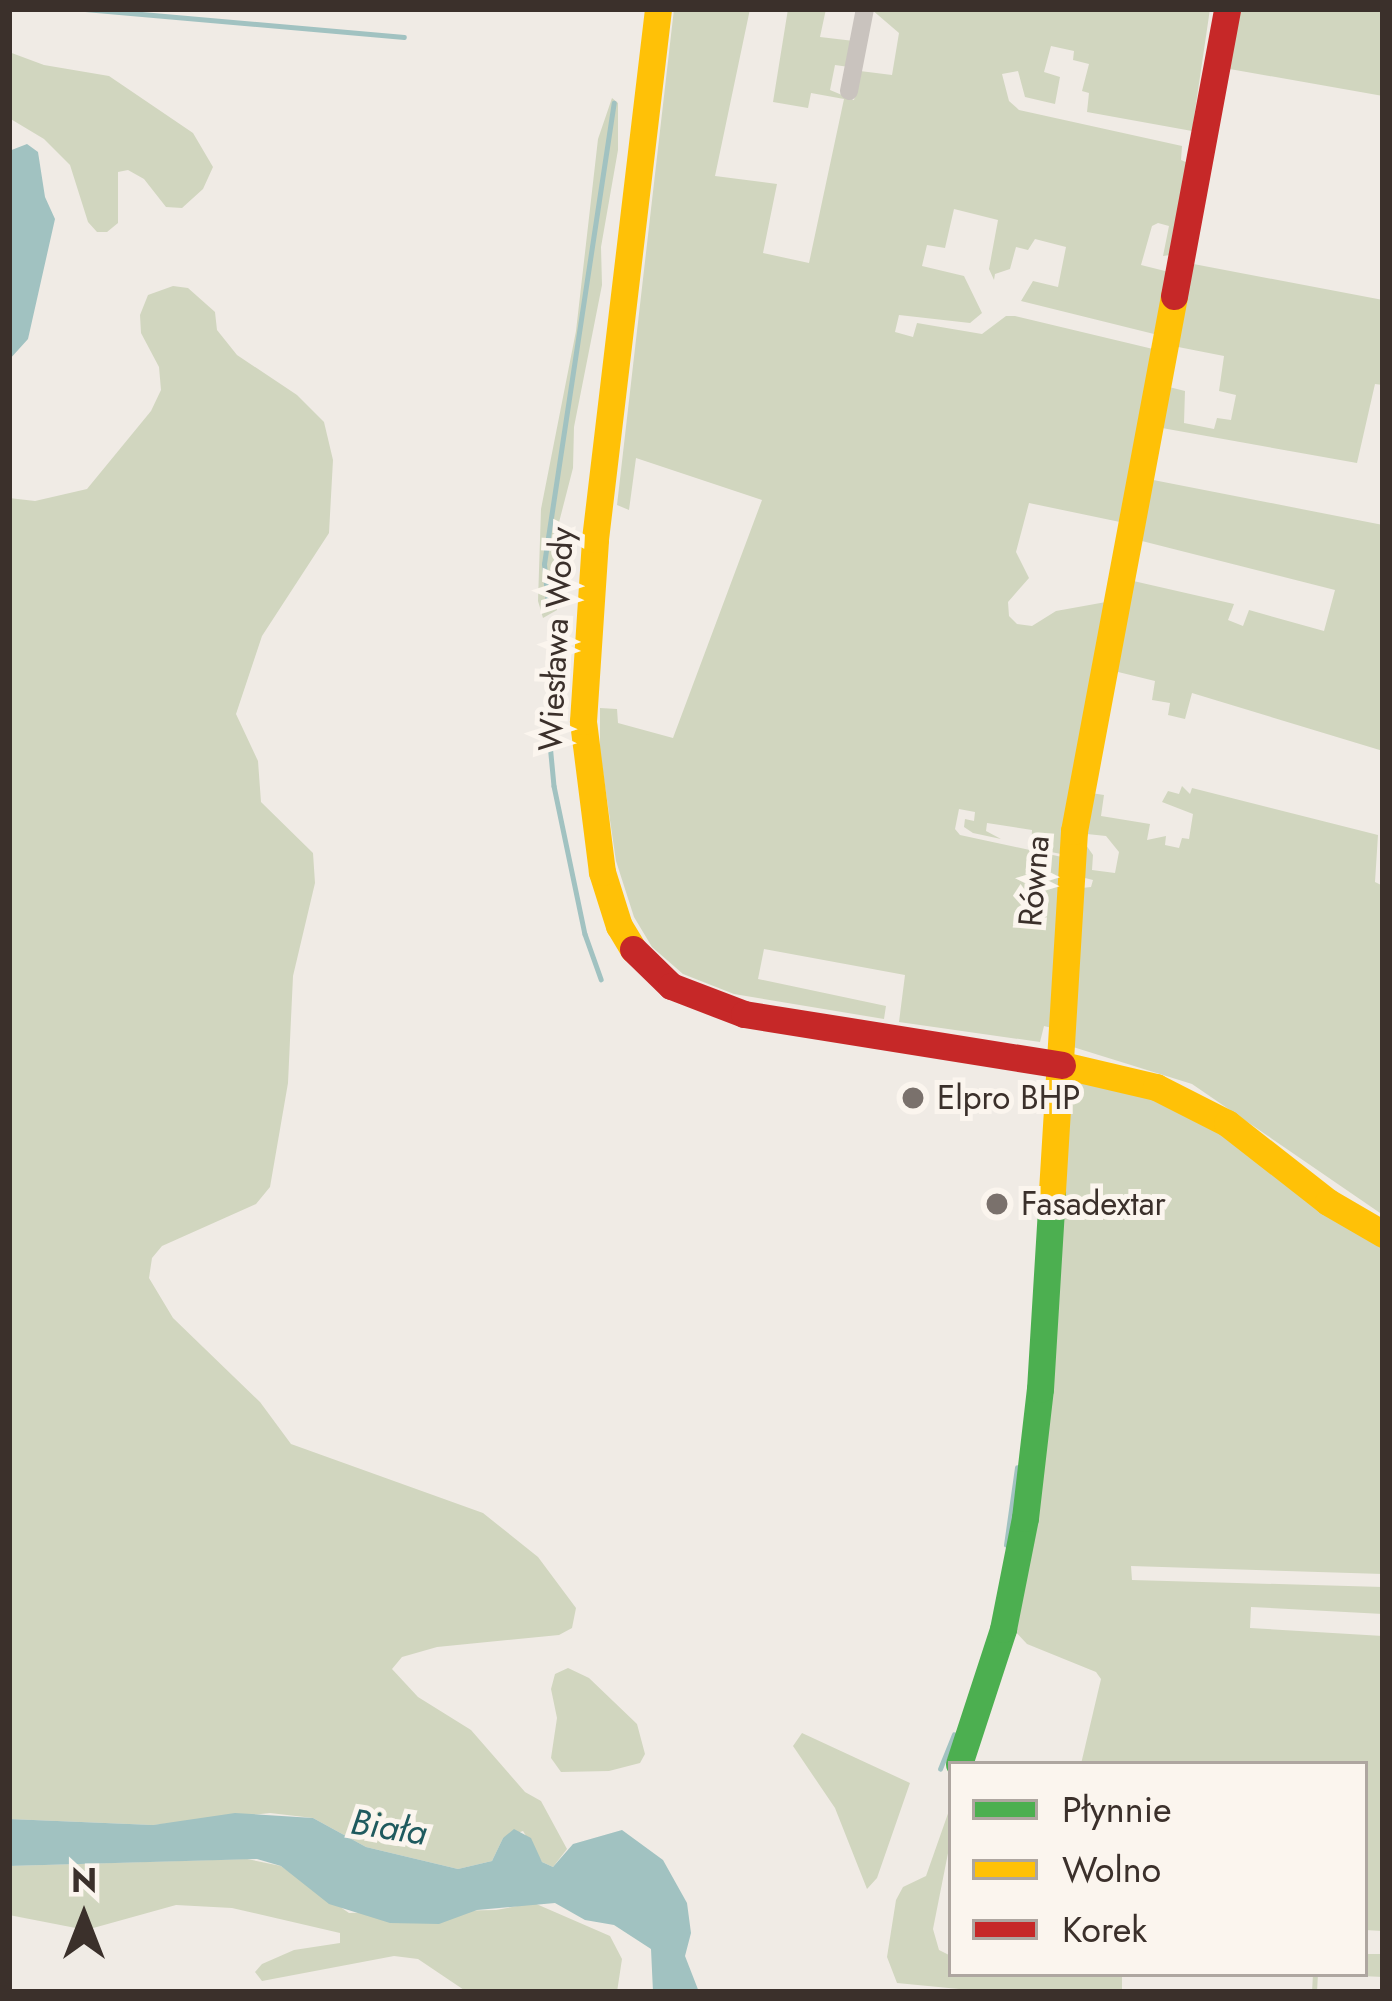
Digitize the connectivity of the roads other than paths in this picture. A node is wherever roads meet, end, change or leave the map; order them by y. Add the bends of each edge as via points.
1 (658, 9) edge
2 (865, 9) edge
3 (1227, 9) edge
4 (849, 91) dead end
5 (1057, 1064) junction
6 (1383, 1234) edge
7 (960, 1761) edge

1 - 5 street, Wiesława Wody via 584,680 593,822 619,926 650,970 696,1000
2 - 4 street
3 - 5 street, Równa via 1074,831
5 - 6 street, Wiesława Wody via 1129,1078 1208,1112
5 - 7 street, Równa via 1025,1518 1003,1629

